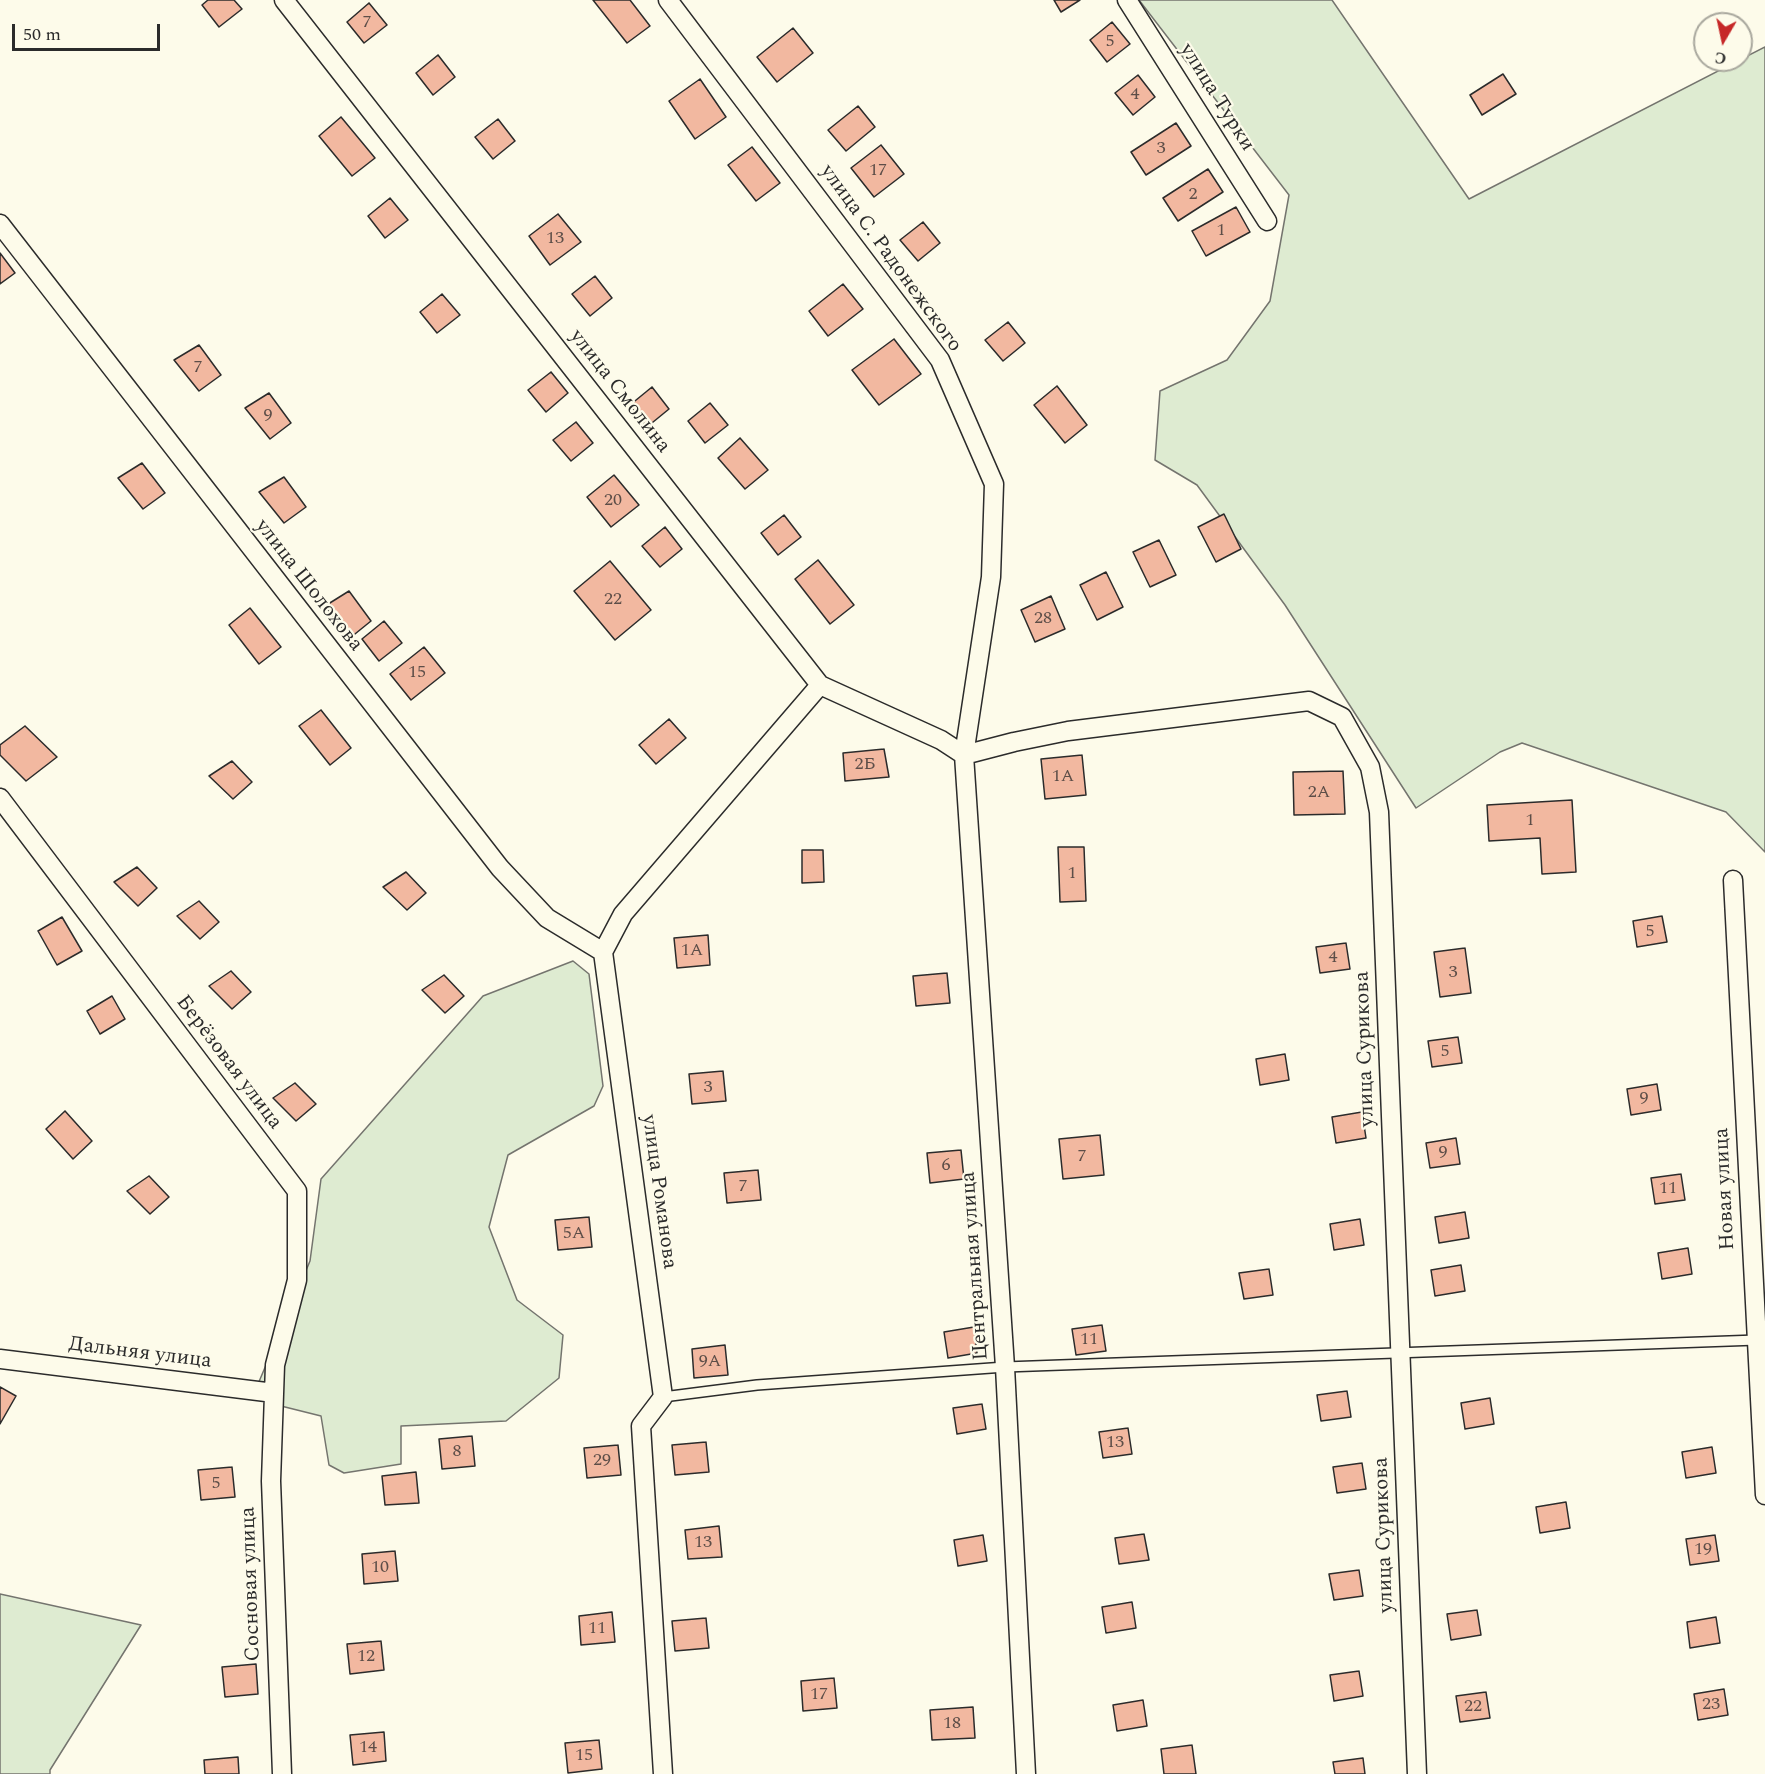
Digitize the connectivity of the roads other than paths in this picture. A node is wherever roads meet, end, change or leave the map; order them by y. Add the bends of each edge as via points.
1 (284, 0) edge
2 (668, 0) edge
3 (1128, 0) edge
4 (1267, 221) dead end
5 (0, 224) edge
6 (820, 685) junction
7 (964, 755) junction
8 (0, 798) edge
9 (1733, 880) dead end
10 (603, 952) junction
11 (1757, 1340) junction
12 (1401, 1353) junction
13 (0, 1359) edge
14 (1005, 1367) junction
15 (274, 1393) junction
16 (663, 1397) junction
17 (1765, 1495) edge
18 (661, 1773) edge
19 (282, 1774) edge
20 (1026, 1774) edge
21 (1417, 1774) edge

1 - 6 street, улица Смолина
2 - 7 street, улица С. Радонежского via 939,360 994,484 991,577
3 - 4 street, улица Турки
5 - 10 street, улица Шолохова via 500,868 547,918
6 - 7 street, улица Смолина via 941,740
6 - 10 street via 623,914
7 - 12 street, улица Сурикова via 1068,731 1309,701 1342,717 1370,767 1379,812
7 - 14 street, Центральная улица
8 - 15 street, Берёзовая улица via 297,1191 297,1280 275,1365
9 - 11 street, Новая улица
10 - 16 street, улица Романова
11 - 12 lane
11 - 17 street, Новая улица
12 - 14 lane
12 - 21 street, улица Сурикова
13 - 15 street, Дальняя улица
14 - 16 lane via 757,1385
14 - 20 street, Центральная улица
15 - 19 street, Сосновая улица via 271,1481
16 - 18 street via 641,1426

